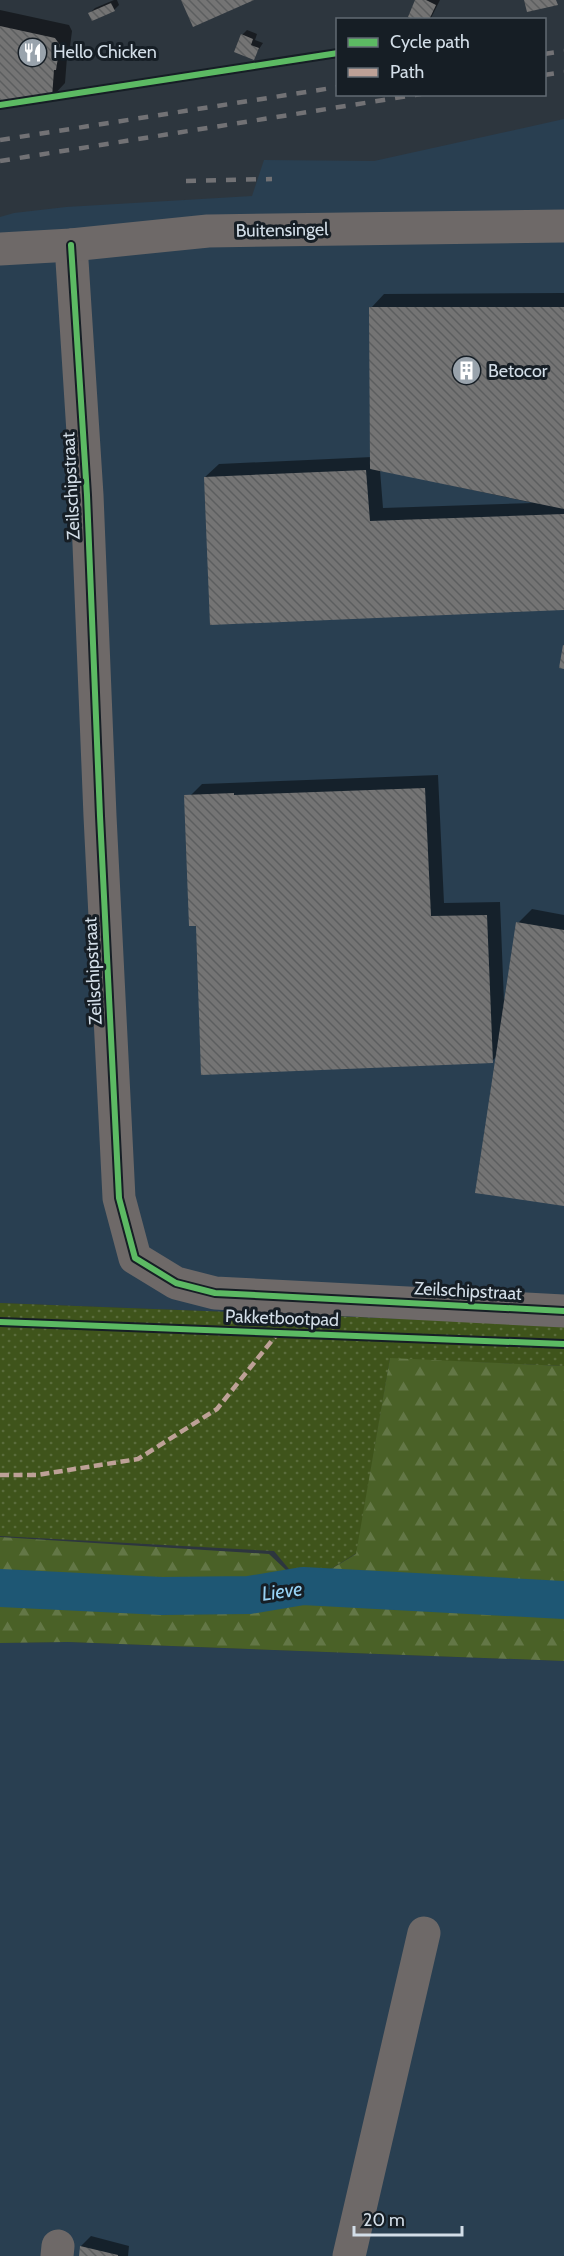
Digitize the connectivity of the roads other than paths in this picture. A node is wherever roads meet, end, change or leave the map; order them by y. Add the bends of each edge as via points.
1 (564, 226) edge
2 (71, 244) junction
3 (0, 249) edge
4 (564, 1311) edge
5 (424, 1933) dead end
6 (349, 2256) edge

1 - 2 street, Buitensingel via 208,231
2 - 3 street, Buitensingel
2 - 4 street, Zeilschipstraat via 87,495 119,1198 135,1258 176,1283 215,1293
5 - 6 street

